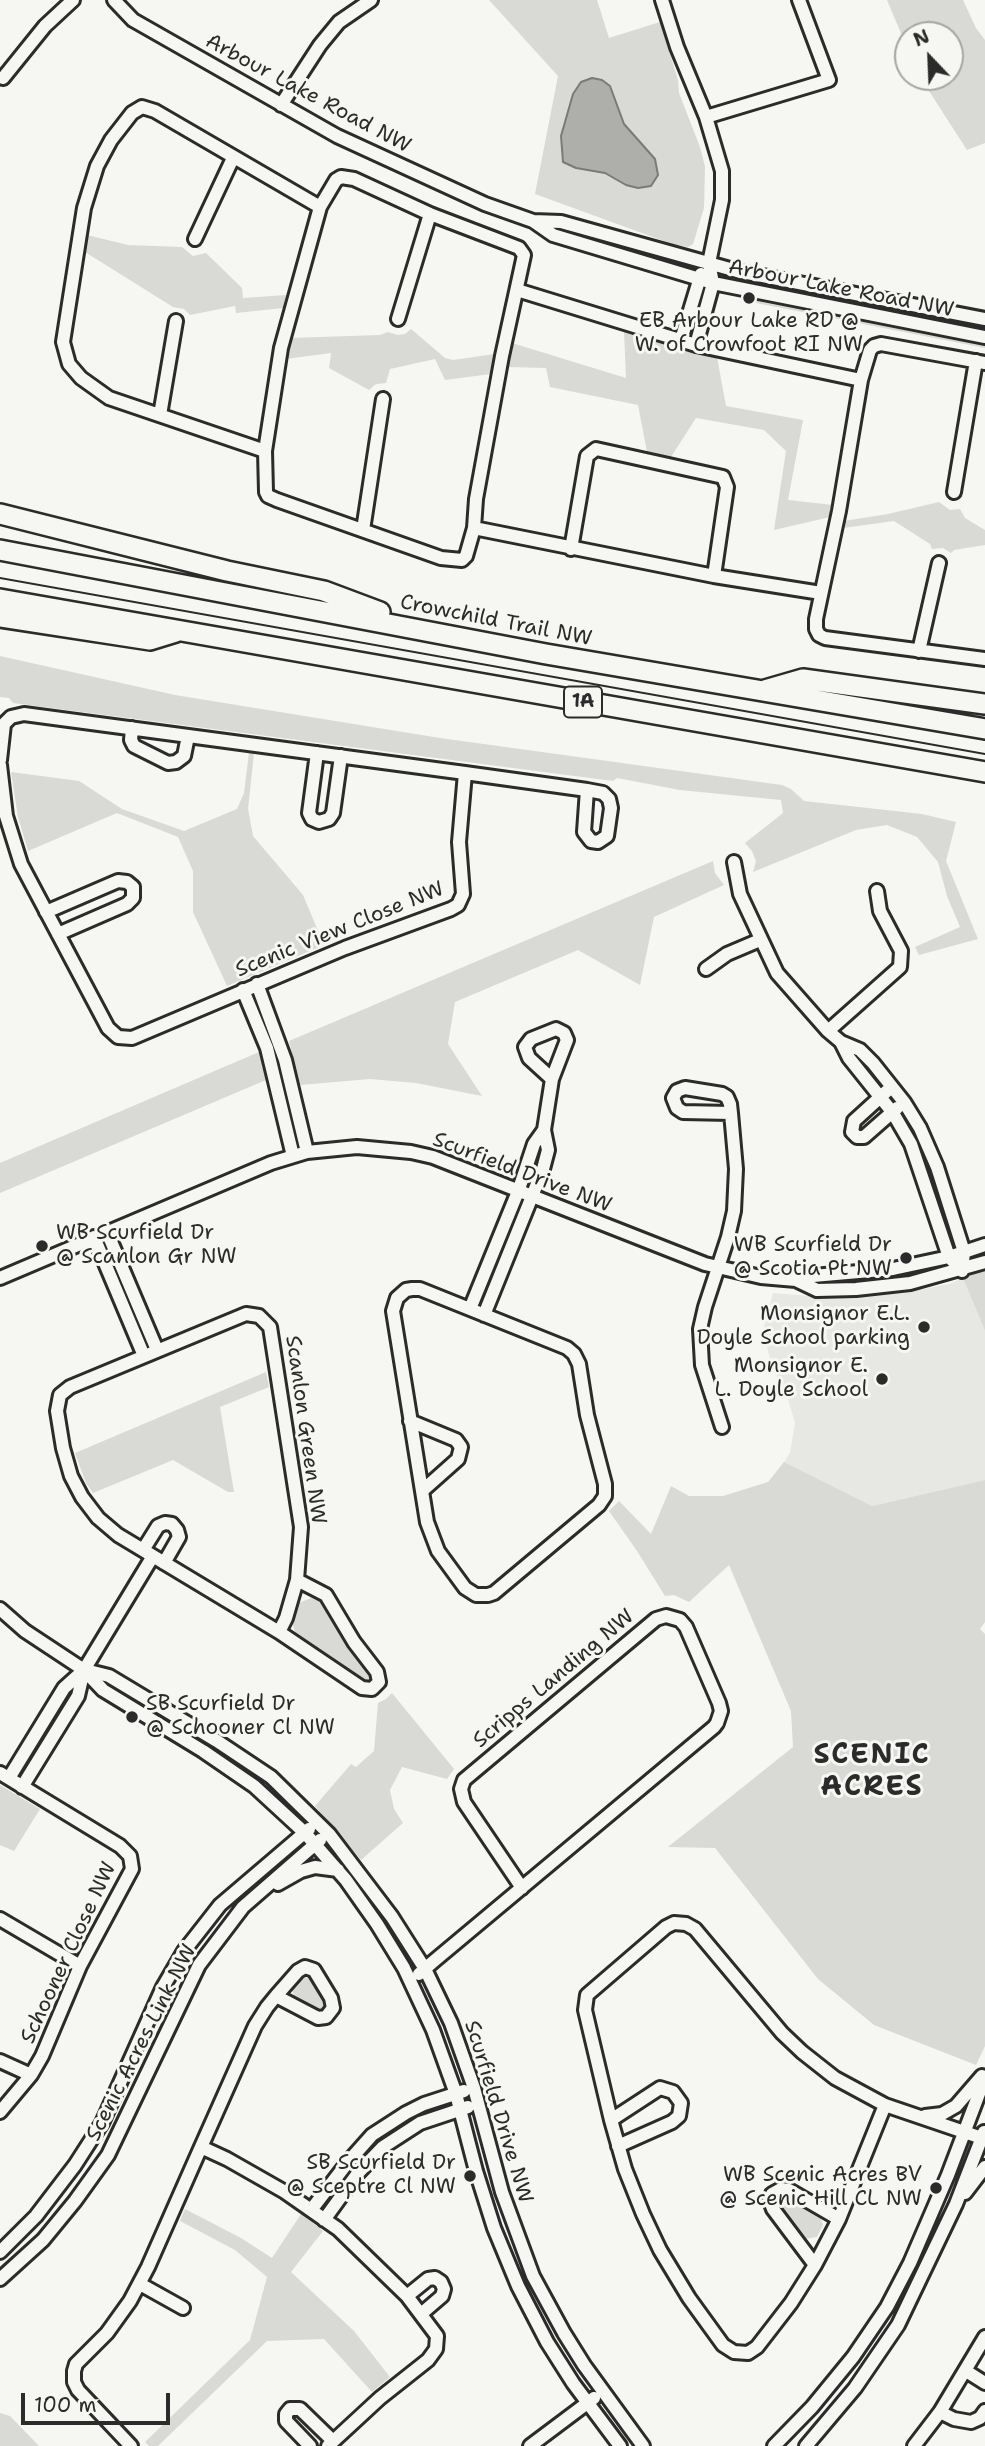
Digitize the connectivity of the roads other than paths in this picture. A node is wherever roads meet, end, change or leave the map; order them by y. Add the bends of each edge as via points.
1 (73, 0) edge
2 (114, 0) edge
3 (371, 0) edge
4 (662, 0) edge
5 (799, 0) edge
6 (1, 79) edge
7 (281, 105) junction
8 (706, 117) junction
9 (233, 158) junction
10 (320, 207) junction
11 (430, 214) junction
12 (533, 221) junction
13 (195, 239) dead end
14 (709, 263) junction
15 (698, 279) junction
16 (713, 283) junction
17 (517, 290) junction
18 (398, 319) dead end
19 (985, 319) edge
20 (176, 321) dead end
21 (985, 337) edge
22 (681, 340) junction
23 (696, 345) junction
24 (981, 362) edge
25 (861, 380) junction
26 (383, 399) dead end
27 (160, 415) junction
28 (265, 452) junction
29 (954, 492) dead end
30 (0, 514) edge
31 (474, 528) junction
32 (363, 530) junction
33 (571, 549) junction
34 (0, 550) edge
35 (939, 563) dead end
36 (714, 576) junction
37 (821, 593) junction
38 (0, 599) edge
39 (0, 617) edge
40 (181, 630) junction
41 (430, 631) junction
42 (919, 651) junction
43 (985, 660) edge
44 (761, 691) junction
45 (985, 698) edge
46 (960, 700) junction
47 (985, 704) edge
48 (132, 728) junction
49 (985, 729) edge
50 (188, 736) junction
51 (317, 753) junction
52 (341, 756) junction
53 (0, 760) edge
54 (0, 765) edge
55 (985, 772) edge
56 (465, 773) junction
57 (587, 790) dead end
58 (734, 862) dead end
59 (877, 891) dead end
60 (46, 912) junction
61 (58, 933) junction
62 (760, 940) junction
63 (706, 969) dead end
64 (257, 984) junction
65 (243, 990) junction
66 (828, 1031) junction
67 (841, 1042) junction
68 (552, 1079) dead end
69 (892, 1086) junction
70 (881, 1096) junction
71 (904, 1102) junction
72 (731, 1113) dead end
73 (893, 1113) junction
74 (544, 1130) junction
75 (307, 1152) junction
76 (293, 1156) junction
77 (519, 1189) junction
78 (532, 1195) junction
79 (107, 1232) junction
80 (94, 1237) junction
81 (985, 1245) edge
82 (964, 1252) junction
83 (949, 1257) junction
84 (985, 1262) edge
85 (718, 1267) junction
86 (962, 1270) junction
87 (0, 1278) edge
88 (796, 1280) junction
89 (470, 1309) junction
90 (484, 1315) junction
91 (157, 1350) junction
92 (144, 1356) junction
93 (410, 1422) junction
94 (722, 1427) dead end
95 (422, 1491) junction
96 (154, 1556) junction
97 (297, 1580) junction
98 (0, 1609) edge
99 (279, 1632) junction
100 (84, 1670) junction
101 (4, 1775) edge
102 (22, 1787) junction
103 (318, 1822) junction
104 (305, 1833) junction
105 (329, 1833) junction
106 (316, 1844) junction
107 (338, 1870) junction
108 (522, 1888) junction
109 (243, 1907) junction
110 (0, 1919) edge
111 (80, 1966) junction
112 (425, 1969) junction
113 (410, 1981) junction
114 (276, 1996) junction
115 (0, 2061) edge
116 (32, 2075) junction
117 (985, 2075) edge
118 (474, 2088) junction
119 (456, 2094) junction
120 (479, 2103) junction
121 (886, 2105) junction
122 (461, 2109) junction
123 (0, 2112) edge
124 (918, 2117) junction
125 (611, 2120) junction
126 (964, 2132) junction
127 (372, 2136) junction
128 (984, 2136) edge
129 (618, 2146) junction
130 (201, 2147) junction
131 (383, 2147) junction
132 (985, 2167) edge
133 (956, 2204) junction
134 (311, 2210) junction
135 (839, 2219) junction
136 (324, 2220) junction
137 (0, 2252) edge
138 (815, 2265) junction
139 (0, 2279) edge
140 (140, 2284) junction
141 (407, 2296) junction
142 (183, 2308) dead end
143 (421, 2314) junction
144 (985, 2337) edge
145 (966, 2371) junction
146 (985, 2384) edge
147 (603, 2391) junction
148 (588, 2403) junction
149 (985, 2411) edge
150 (940, 2412) junction
151 (330, 2444) edge
152 (131, 2446) edge
153 (310, 2446) edge
154 (530, 2446) edge
155 (620, 2446) edge
156 (643, 2446) edge
157 (774, 2446) edge
158 (806, 2446) edge
159 (914, 2446) edge

1 - 6 street
2 - 7 street, Arbour Lake Road NW via 133,20
3 - 7 street via 339,22
4 - 8 street
5 - 8 street via 829,80
7 - 12 street, Arbour Lake Road NW via 446,188
8 - 14 street via 723,187
9 - 10 street
9 - 13 street
9 - 27 street via 149,108 137,108 102,157 84,208 63,342 66,357 81,378 109,398
10 - 11 street via 336,180 347,177
10 - 28 street via 281,348
11 - 17 street via 522,251 525,261
11 - 18 street
12 - 14 street, Arbour Lake Road NW via 561,222
12 - 15 street, Arbour Lake Road NW via 553,235
14 - 15 street
14 - 16 street
14 - 19 street, Arbour Lake Road NW
15 - 16 street, Arbour Lake Road NW
15 - 22 street
16 - 21 street, Arbour Lake Road NW
16 - 23 street
17 - 22 street
17 - 31 street via 475,499
20 - 27 street
22 - 23 street
23 - 25 street
24 - 25 street via 881,344 870,350
24 - 29 street
25 - 37 street
26 - 32 street
27 - 28 street
28 - 32 street via 268,496
30 - 41 highway via 227,572 324,591
31 - 32 street via 466,556 456,561
31 - 33 street
33 - 36 street
33 - 36 street via 587,456 596,449 723,477 727,487
34 - 41 highway, Crowchild Trail NW / 1A
35 - 42 street
36 - 37 street
37 - 42 street via 816,619 819,635
38 - 40 highway, 1A
39 - 40 highway via 150,640
40 - 55 highway, 1A
41 - 44 highway, Crowchild Trail NW / 1A
42 - 43 street
44 - 46 highway via 803,679
44 - 49 highway, Crowchild Trail NW / 1A
45 - 46 highway
46 - 47 highway
48 - 50 street
48 - 50 street via 134,746 168,762 184,756
48 - 53 street via 17,714 4,724
50 - 51 street
51 - 52 street
51 - 52 street via 309,809 319,822 333,813
52 - 56 street
54 - 60 street, Scenic View Close NW via 11,837
56 - 57 street
56 - 64 street, Scenic View Close NW via 459,842 464,890 458,905
58 - 62 street via 740,894
59 - 66 street via 880,911 901,951 900,967
60 - 61 street, Scenic View Close NW
60 - 61 street via 118,881 132,887 133,898 127,904
61 - 65 street, Scenic View Close NW via 108,1028 118,1037 132,1038
62 - 63 street
62 - 66 street via 777,973
64 - 65 street, Scenic View Close NW
64 - 75 street via 282,1050
65 - 76 street via 267,1048
66 - 67 street
67 - 69 street via 860,1050
67 - 70 street
68 - 74 street
69 - 70 street
69 - 71 street
70 - 73 street
70 - 73 street via 854,1121 854,1135 867,1135
71 - 73 street
71 - 82 street via 932,1154
72 - 85 street via 737,1193
73 - 83 street via 918,1159
74 - 77 street via 534,1144
74 - 78 street via 548,1150
75 - 76 street, Scurfield Drive NW
75 - 77 street, Scurfield Drive NW via 357,1147 411,1152
76 - 79 street, Scurfield Drive NW
77 - 78 street, Scurfield Drive NW
77 - 89 street
78 - 85 street, Scurfield Drive NW
78 - 90 street
79 - 80 street, Scurfield Drive NW
79 - 91 street
80 - 87 street, Scurfield Drive NW
80 - 92 street
81 - 82 street, Scurfield Drive NW
82 - 83 street, Scurfield Drive NW
82 - 86 street
83 - 86 street
83 - 88 street, Scurfield Drive NW via 893,1269
84 - 86 street, Scurfield Drive NW
85 - 88 street, Scurfield Drive NW
85 - 94 street via 700,1329 700,1351
86 - 88 street, Scurfield Drive NW via 910,1283 856,1289 817,1290
89 - 90 street
89 - 93 street via 420,1289 406,1290 395,1303
90 - 95 street via 574,1354 605,1496 494,1593 481,1596 465,1588 438,1551
91 - 92 street, Scanlon Green NW
91 - 97 street, Scanlon Green NW via 246,1314 268,1324 299,1503
92 - 96 street, Scanlon Green NW via 70,1387 57,1405 66,1461 82,1497 107,1526
93 - 95 street
93 - 95 street via 456,1440 461,1447 458,1459
96 - 99 street, Scanlon Green NW
96 - 100 street
97 - 99 street, Scanlon Green NW
97 - 99 street, Scanlon Green NW via 326,1595 379,1682 372,1689 362,1688
98 - 100 street, Scurfield Drive NW
100 - 101 street, Schooner Close NW via 64,1688
100 - 102 street via 78,1696
100 - 103 street, Scurfield Drive NW via 109,1676 237,1754 285,1789
100 - 104 street, Scurfield Drive NW via 103,1690 254,1786
101 - 102 street, Schooner Close NW
102 - 111 street, Schooner Close NW via 130,1856 130,1876
103 - 104 street, Scenic Acres Link NW
103 - 105 street, Scurfield Drive NW
104 - 106 street, Scurfield Drive NW
104 - 137 street, Scenic Acres Link NW via 220,1905 184,1951 102,2123 36,2216
105 - 106 street, Scenic Acres Link NW
105 - 112 street, Scurfield Drive NW
106 - 107 street, Scurfield Drive NW
106 - 109 street, Scenic Acres Link NW
107 - 109 street via 315,1867 301,1871
107 - 113 street, Scurfield Drive NW
108 - 108 street, Scripps Landing NW via 717,1723 719,1703 687,1626 680,1620 656,1619 464,1780 464,1802
108 - 112 street, Scripps Landing NW
109 - 139 street, Scenic Acres Link NW via 199,1965 107,2155 43,2240
110 - 111 street
111 - 116 street, Schooner Close NW
112 - 113 street, Scripps Landing NW
112 - 118 street, Scurfield Drive NW
113 - 119 street, Scurfield Drive NW
114 - 114 street via 318,2018 326,2017 333,2008 316,1972 308,1967 298,1970
114 - 130 street via 255,2026
115 - 116 street, Schooner Close NW
116 - 123 street
117 - 124 street via 956,2106 942,2114
117 - 126 street
118 - 119 street
118 - 120 street, Scurfield Drive NW
119 - 122 street, Scurfield Drive NW
119 - 127 street via 424,2104
120 - 122 street
120 - 147 street, Scurfield Drive NW via 502,2192 533,2276
121 - 124 street
121 - 125 street via 835,2078 802,2052 695,1929 678,1923 666,1927 587,1995 585,2010
121 - 135 street
122 - 131 street via 420,2123
122 - 148 street, Scurfield Drive NW via 476,2171 508,2264 547,2342
124 - 126 street
125 - 129 street
125 - 129 street via 660,2088 673,2091 681,2103 679,2116 672,2122
126 - 128 street
126 - 157 street via 887,2307 853,2357
127 - 131 street
127 - 134 street
128 - 133 street
129 - 138 street via 660,2250 727,2349 741,2354 757,2347
130 - 134 street via 259,2176
130 - 140 street
131 - 136 street
132 - 133 street
133 - 158 street via 898,2325 855,2388
134 - 136 street
135 - 138 street
135 - 138 street via 789,2190 772,2194 773,2209
136 - 141 street
140 - 142 street
140 - 152 street via 107,2333 76,2364 73,2376 78,2390
141 - 143 street
141 - 143 street via 428,2279 441,2282 442,2296
143 - 151 street via 437,2336 433,2355
144 - 145 street
145 - 146 street
145 - 150 street
147 - 148 street
147 - 156 street, Scurfield Drive NW
148 - 154 street
148 - 155 street, Scurfield Drive NW
149 - 150 street via 971,2422
150 - 159 street
151 - 153 street via 300,2409 290,2409 286,2421

